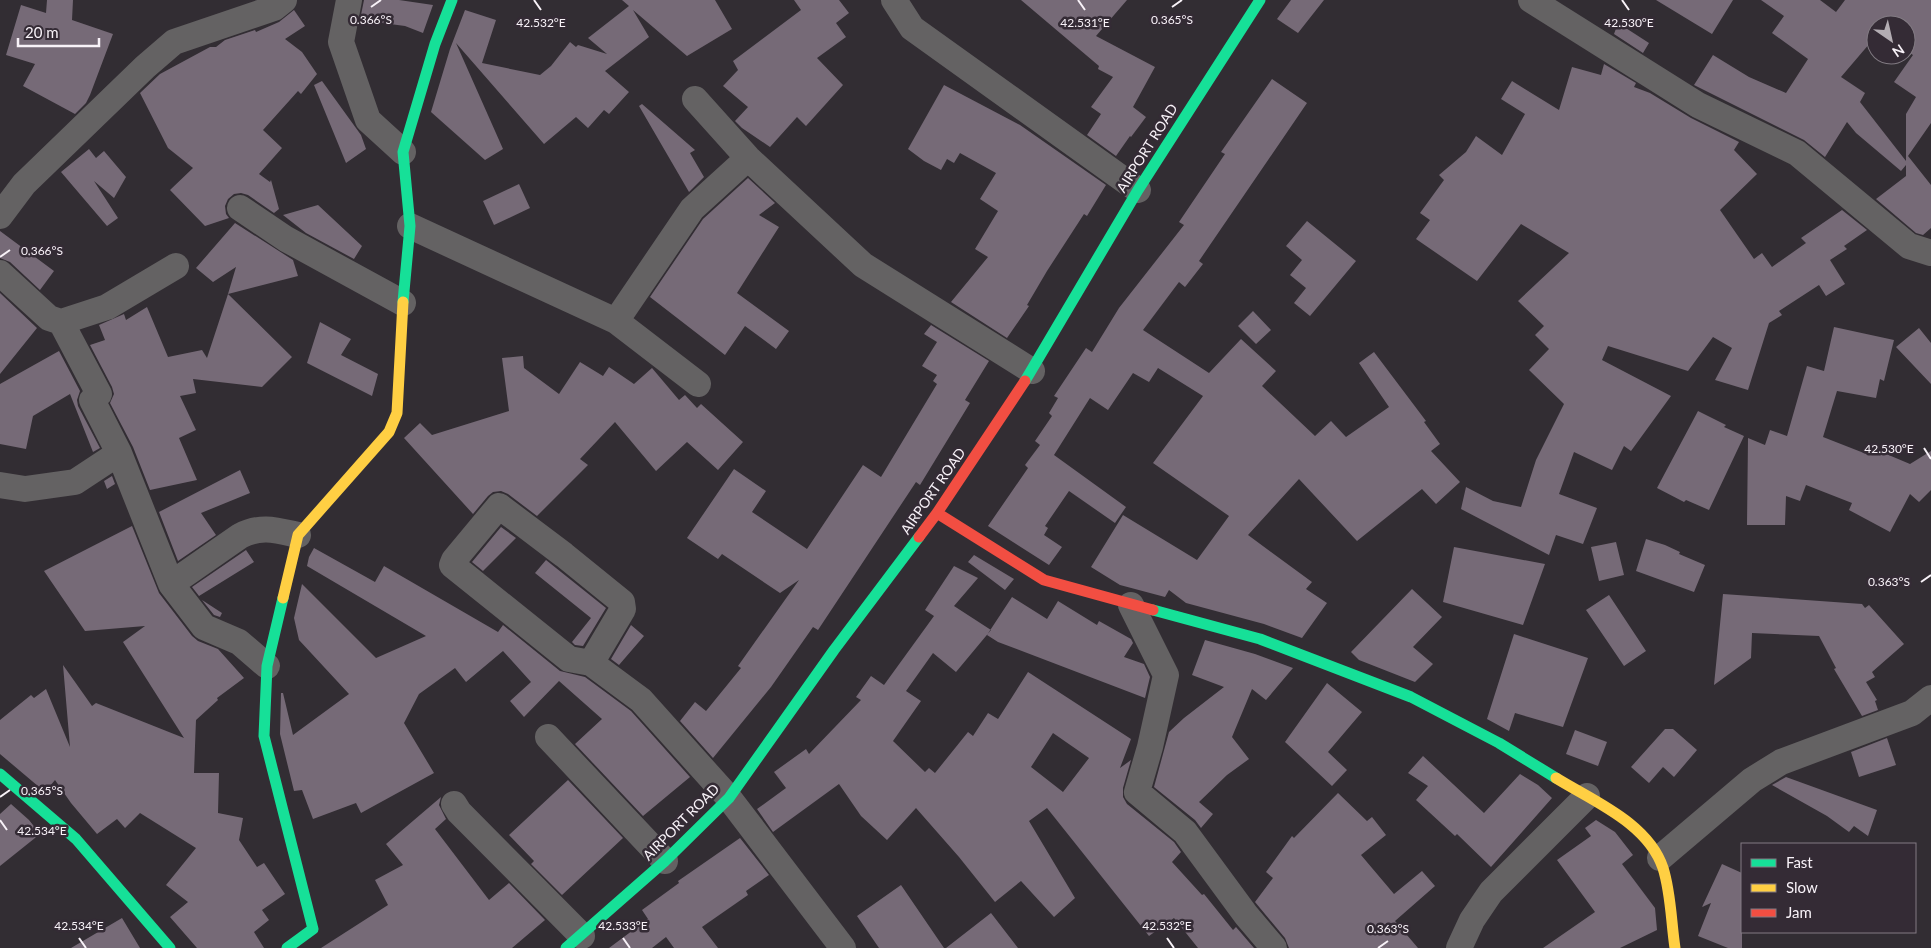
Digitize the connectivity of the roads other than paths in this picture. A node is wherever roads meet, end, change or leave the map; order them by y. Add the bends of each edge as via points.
1 (284, 0) edge
2 (349, 0) edge
3 (452, 0) edge
4 (894, 0) edge
5 (1260, 0) edge
6 (1531, 0) edge
7 (695, 99) dead end
8 (404, 152) junction
9 (748, 158) junction
10 (1138, 190) junction
11 (240, 208) dead end
12 (0, 216) edge
13 (410, 226) junction
14 (1931, 253) edge
15 (176, 266) dead end
16 (0, 273) edge
17 (403, 303) junction
18 (61, 322) junction
19 (616, 322) junction
20 (1032, 371) junction
21 (698, 384) dead end
22 (120, 453) junction
23 (0, 485) edge
24 (938, 513) junction
25 (298, 535) junction
26 (170, 584) junction
27 (1131, 605) junction
28 (591, 663) junction
29 (267, 666) junction
30 (1931, 698) edge
31 (548, 737) dead end
32 (0, 774) edge
33 (1587, 796) junction
34 (729, 798) junction
35 (454, 804) dead end
36 (1660, 858) junction
37 (665, 861) junction
38 (574, 942) edge
39 (170, 948) edge
40 (287, 948) edge
41 (843, 948) edge
42 (1274, 948) edge
43 (1459, 948) edge
44 (1675, 948) edge

1 - 12 street via 274,8 174,42 24,184
2 - 8 street via 341,42 368,120
3 - 8 street via 434,44
4 - 10 street via 912,28
5 - 10 street, AIRPORT ROAD
6 - 14 street via 1698,105 1797,152 1909,246
7 - 9 street
8 - 13 street
9 - 19 street via 692,208
9 - 20 street via 863,265
10 - 20 street, AIRPORT ROAD
11 - 17 street via 286,239
13 - 17 street
13 - 19 street
15 - 18 street via 107,307
16 - 18 street via 49,318
17 - 25 street via 397,413 390,432
18 - 22 street via 99,394 92,400
19 - 21 street
20 - 24 street, AIRPORT ROAD
22 - 23 street via 75,482 26,490
22 - 26 street
24 - 27 street via 1044,580
24 - 34 street, AIRPORT ROAD via 834,650
25 - 26 street via 251,530
25 - 29 street
26 - 29 street via 204,627 239,642
27 - 33 street via 1260,639 1411,697 1499,743
27 - 42 street via 1166,675 1137,792 1185,832
28 - 28 street via 569,659 452,566 500,506 622,602 624,610
28 - 34 street via 642,700
29 - 40 street via 264,736 313,928
30 - 36 street via 1912,713 1781,762 1752,780
31 - 37 street
32 - 39 street via 76,839
33 - 36 street via 1632,824
33 - 43 street via 1491,892 1472,920
34 - 37 street, AIRPORT ROAD
34 - 41 street
35 - 38 street
36 - 44 street
37 - 38 street, AIRPORT ROAD

